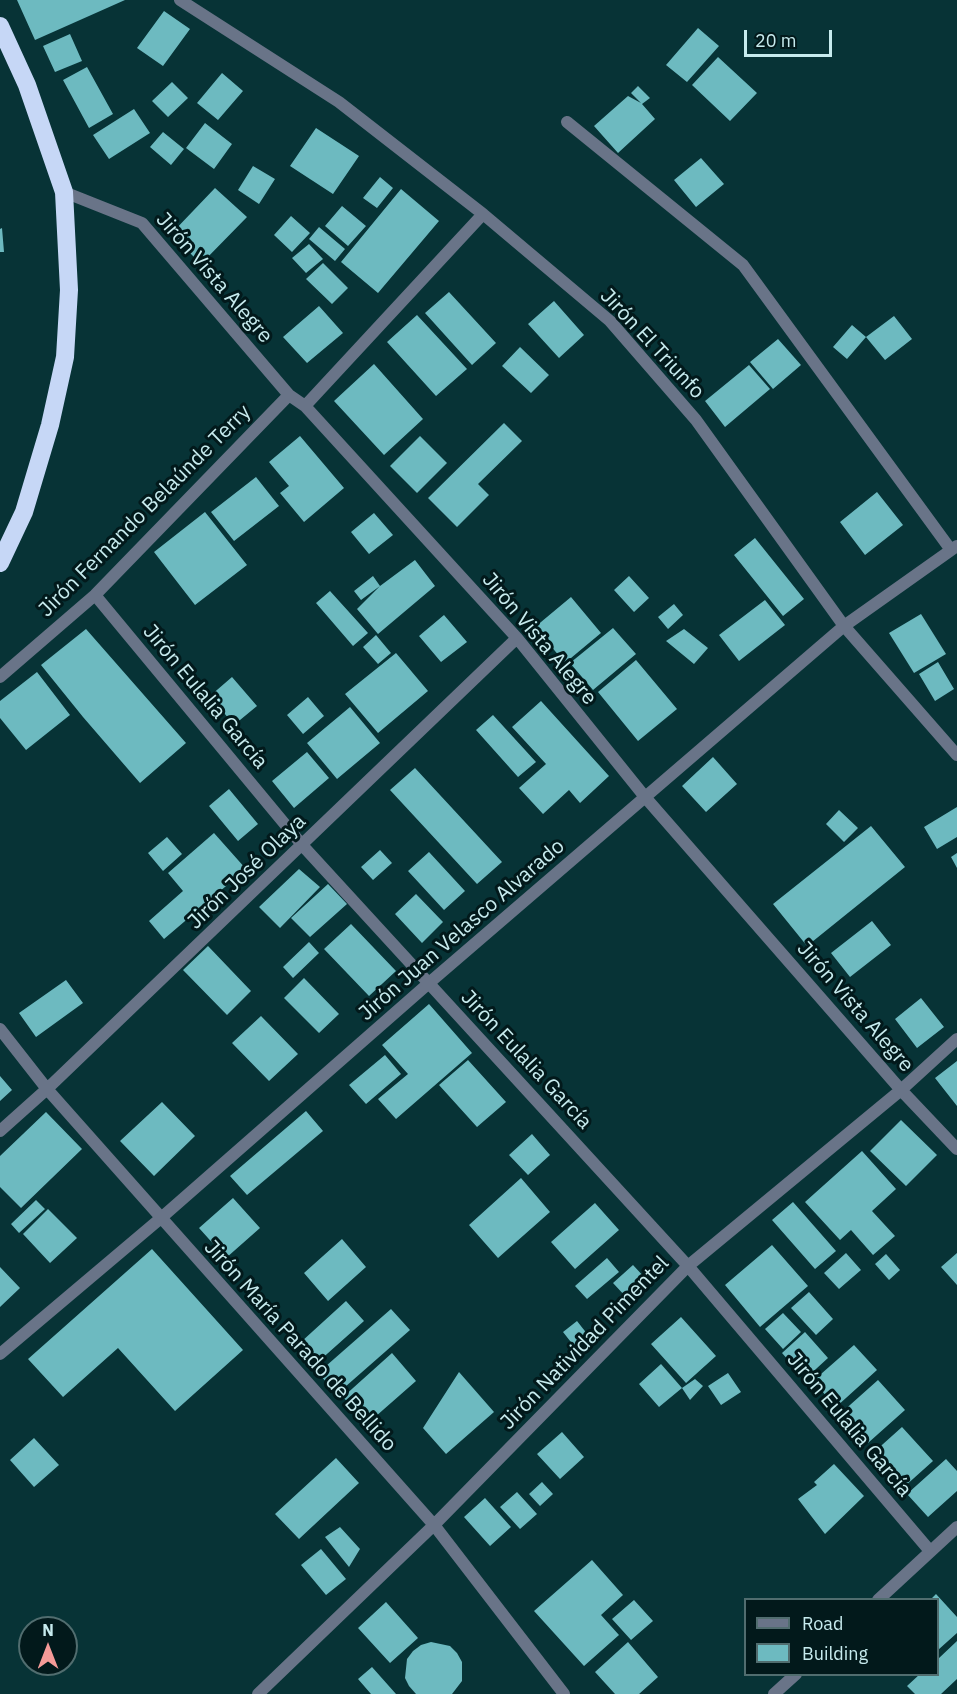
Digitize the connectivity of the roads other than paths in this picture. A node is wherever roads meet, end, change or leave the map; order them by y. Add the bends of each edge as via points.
1 (180, 0) edge
2 (0, 26) edge
3 (567, 122) dead end
4 (63, 192) junction
5 (483, 214) junction
6 (289, 395) junction
7 (305, 406) junction
8 (954, 548) edge
9 (0, 563) edge
10 (95, 594) junction
11 (844, 626) junction
12 (517, 638) junction
13 (0, 677) edge
14 (957, 755) edge
15 (645, 797) junction
16 (303, 846) junction
17 (429, 983) junction
18 (0, 1029) edge
19 (957, 1039) edge
20 (47, 1089) junction
21 (901, 1090) junction
22 (0, 1131) edge
23 (957, 1149) edge
24 (161, 1218) junction
25 (688, 1266) junction
26 (0, 1354) edge
27 (434, 1526) junction
28 (957, 1527) edge
29 (930, 1551) junction
30 (879, 1598) edge
31 (794, 1676) edge
32 (258, 1694) edge
33 (564, 1694) edge
34 (774, 1694) edge

1 - 5 street, Jirón El Triunfo via 339,102
2 - 4 highway via 27,85
3 - 8 street via 743,266
4 - 6 street, Jirón Vista Alegre via 142,223
4 - 9 highway via 69,290 65,357 24,512
5 - 7 street
5 - 11 street, Jirón El Triunfo via 610,321 696,420
6 - 7 street, Jirón Vista Alegre
6 - 10 street, Jirón Fernando Belaúnde Terry
7 - 12 street, Jirón Vista Alegre
8 - 11 street, Jirón Juan Velasco Alvarado
10 - 13 street, Jirón Fernando Belaúnde Terry
10 - 16 street, Jirón Eulalia García
11 - 14 street, Jirón El Triunfo
11 - 15 street, Jirón Juan Velasco Alvarado
12 - 15 street, Jirón Vista Alegre
12 - 16 street, Jirón José Olaya
15 - 17 street, Jirón Juan Velasco Alvarado
15 - 21 street, Jirón Vista Alegre
16 - 17 street, Jirón Eulalia García
16 - 20 street, Jirón José Olaya
17 - 24 street, Jirón Juan Velasco Alvarado
17 - 25 street, Jirón Eulalia García
18 - 20 street, Jirón María Parado de Bellido
19 - 21 street, Jirón Natividad Pimentel
20 - 22 street, Jirón José Olaya
20 - 24 street, Jirón María Parado de Bellido
21 - 23 street, Jirón Vista Alegre
21 - 25 street, Jirón Natividad Pimentel
24 - 26 street, Jirón Juan Velasco Alvarado
24 - 27 street, Jirón María Parado de Bellido
25 - 27 street, Jirón Natividad Pimentel
25 - 29 street, Jirón Eulalia García
27 - 32 street, Jirón Natividad Pimentel
27 - 33 street, Jirón María Parado de Bellido
28 - 29 street
29 - 30 street
31 - 34 street

